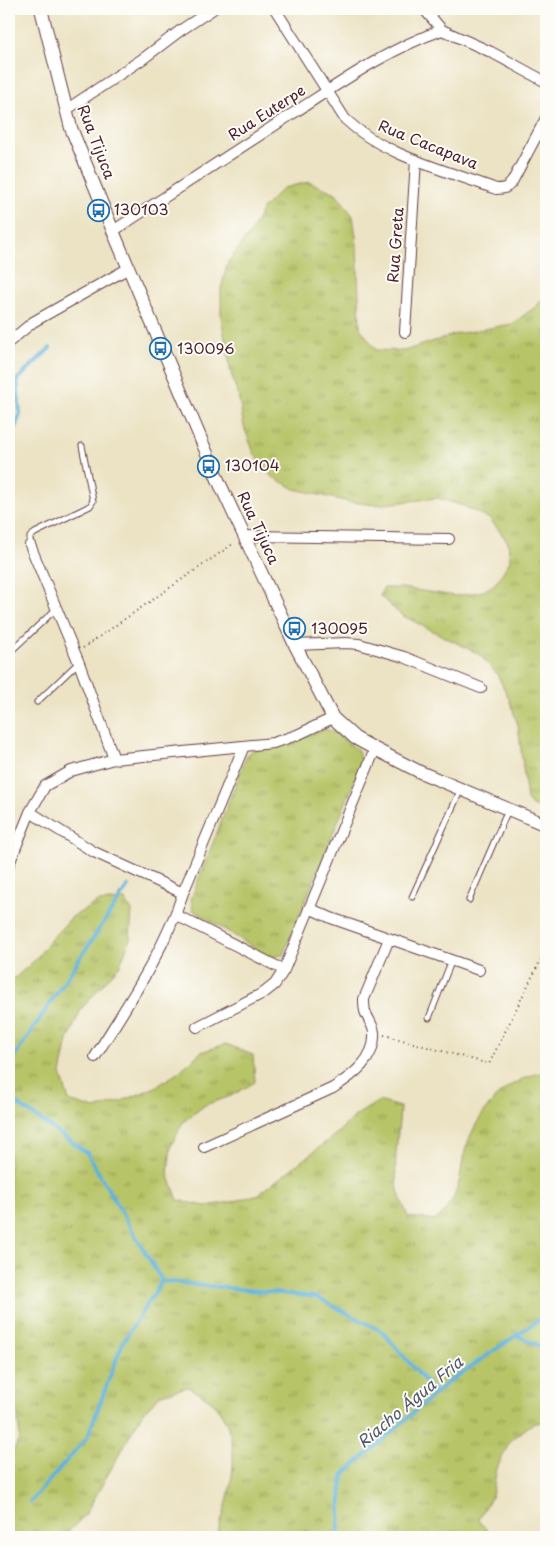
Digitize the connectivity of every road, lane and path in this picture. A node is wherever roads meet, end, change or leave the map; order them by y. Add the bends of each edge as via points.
1 (40, 9) edge
2 (213, 9) edge
3 (275, 9) edge
4 (424, 9) edge
5 (442, 30) junction
6 (546, 82) edge
7 (328, 91) junction
8 (66, 110) junction
9 (546, 118) edge
10 (416, 160) junction
11 (113, 230) junction
12 (129, 268) junction
13 (405, 332) dead end
14 (9, 342) edge
15 (82, 446) dead end
16 (244, 536) junction
17 (449, 539) dead end
18 (30, 545) joint
19 (56, 608) junction
20 (295, 645) junction
21 (9, 653) edge
22 (77, 658) junction
23 (480, 688) dead end
24 (37, 702) dead end
25 (332, 718) junction
26 (244, 746) junction
27 (375, 749) junction
28 (114, 759) junction
29 (462, 788) junction
30 (508, 810) junction
31 (30, 812) junction
32 (546, 825) edge
33 (9, 864) edge
34 (183, 893) junction
35 (412, 897) dead end
36 (469, 900) dead end
37 (308, 908) junction
38 (176, 915) junction
39 (389, 939) junction
40 (546, 949) edge
41 (451, 962) junction
42 (284, 970) junction
43 (479, 970) dead end
44 (429, 1018) dead end
45 (197, 1027) dead end
46 (374, 1032) junction
47 (95, 1058) dead end
48 (204, 1147) dead end

1 - 8 street, Rua Tijuca
2 - 8 street
3 - 7 street, Rua Cacapava
4 - 5 street
5 - 6 street
5 - 7 street, Rua Euterpe via 391,53
7 - 10 street, Rua Cacapava via 345,119 358,131
7 - 11 street, Rua Euterpe
8 - 11 street, Rua Tijuca
9 - 10 street, Rua Cacapava via 512,182 502,189
10 - 13 street, Rua Greta
11 - 12 street, Rua Tijuca
12 - 14 street via 33,322
12 - 16 street, Rua Tijuca
15 - 18 lane via 93,501 90,506 35,533 30,537
16 - 17 street
16 - 20 street, Rua Tijuca
16 - 22 path
18 - 19 street
19 - 21 lane
19 - 22 street
20 - 23 street via 359,644
20 - 25 street, Rua Tijuca
22 - 24 lane
22 - 28 street
25 - 26 street via 273,743
25 - 27 street, Rua Tijuca via 355,738
26 - 28 street
26 - 34 street
27 - 29 street, Rua Tijuca via 420,772
27 - 37 street
28 - 31 street via 58,777 45,786
29 - 30 street, Rua Tijuca
29 - 35 lane
30 - 32 street, Rua Tijuca
30 - 36 lane
31 - 33 street
31 - 34 street via 94,852
34 - 38 street
37 - 39 street
37 - 42 street
38 - 42 street
38 - 47 street
39 - 41 street
39 - 46 street via 364,999 364,1010
40 - 46 path via 489,1064
41 - 43 street
41 - 44 lane
42 - 45 street via 265,992
46 - 48 street via 366,1059 348,1079

